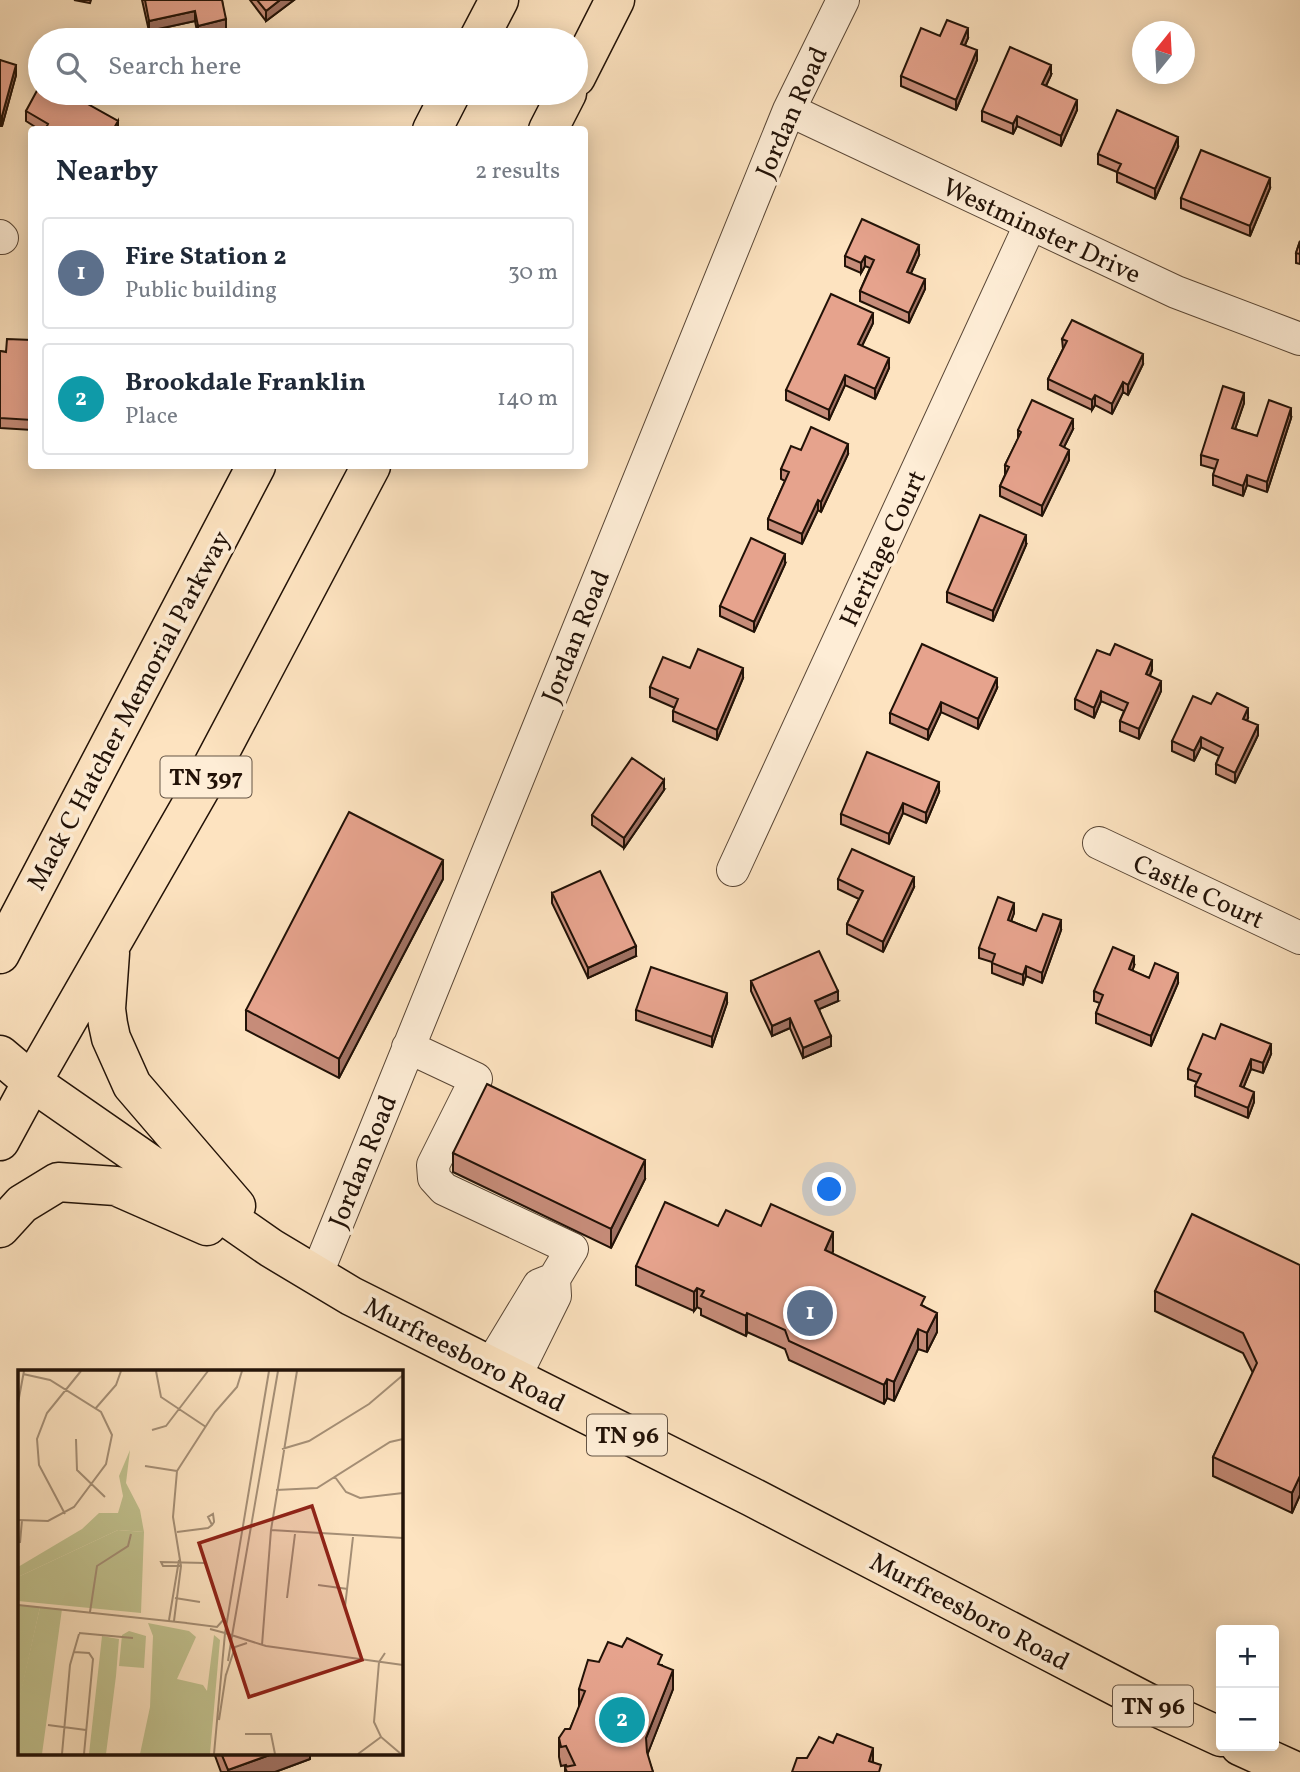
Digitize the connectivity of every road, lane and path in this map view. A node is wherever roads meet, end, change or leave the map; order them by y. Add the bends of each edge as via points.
1 (499, 0) edge
2 (615, 0) edge
3 (843, 0) edge
4 (484, 28) edge
5 (588, 53) edge
6 (445, 105) edge
7 (561, 105) edge
8 (789, 110) junction
9 (434, 126) edge
10 (550, 126) edge
11 (1030, 225) junction
12 (1300, 339) edge
13 (254, 469) edge
14 (369, 469) edge
15 (201, 570) junction
16 (1099, 843) dead end
17 (733, 870) dead end
18 (0, 905) edge
19 (1300, 938) edge
20 (110, 948) junction
21 (0, 954) edge
22 (408, 1047) junction
23 (0, 1055) edge
24 (32, 1082) junction
25 (0, 1141) edge
26 (0, 1228) edge
27 (271, 1248) junction
28 (316, 1276) junction
29 (502, 1372) junction
30 (1216, 1735) edge
31 (1251, 1751) edge
32 (1297, 1772) edge

1 - 4 main road
2 - 5 main road
3 - 8 street, Jordan Road
6 - 9 main road
7 - 10 main road
8 - 11 street, Westminster Drive
8 - 22 street, Jordan Road
11 - 12 street, Westminster Drive via 1176,292
11 - 17 street, Heritage Court
13 - 15 main road, Mack C Hatcher Memorial Parkway
14 - 20 main road, TN 397
15 - 18 main road via 165,597 43,834
15 - 21 main road, Mack C Hatcher Memorial Parkway
16 - 19 street, Castle Court
20 - 24 main road, TN 397
20 - 27 main road via 108,1024 132,1085
22 - 28 street, Jordan Road
22 - 29 street via 476,1079 433,1165 434,1178 444,1189 572,1249 554,1279 555,1296
23 - 24 main road, Murfreesboro Road / TN 96
24 - 25 main road, TN 397
24 - 27 main road, Murfreesboro Road / TN 96
26 - 28 main road via 22,1204 58,1182 116,1186
27 - 28 main road, Murfreesboro Road / TN 96
28 - 29 main road, Murfreesboro Road / TN 96
29 - 30 main road, Murfreesboro Road / TN 96
31 - 32 main road

